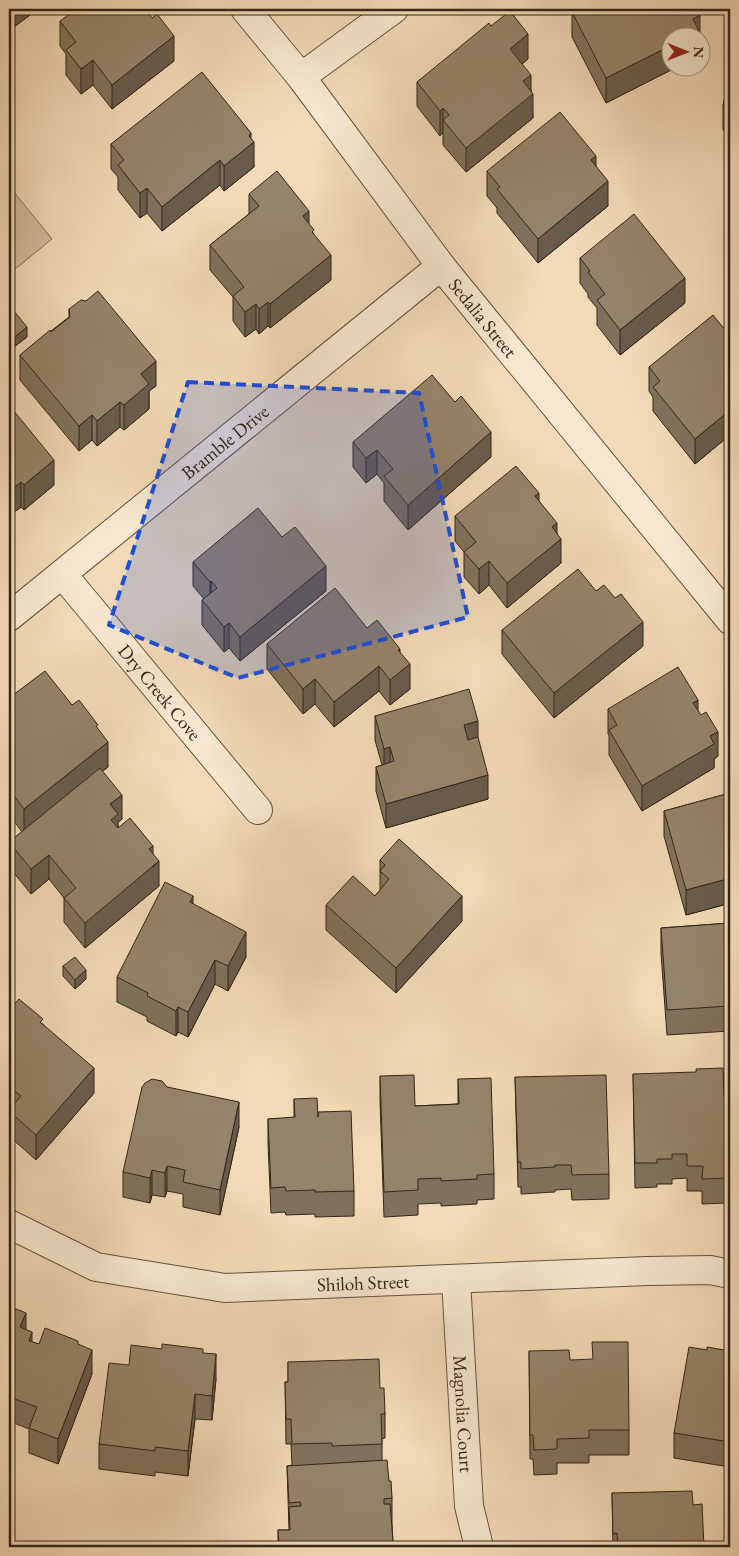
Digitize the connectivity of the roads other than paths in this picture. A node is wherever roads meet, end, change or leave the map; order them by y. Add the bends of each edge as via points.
1 (244, 9) edge
2 (394, 9) edge
3 (301, 77) junction
4 (441, 266) junction
5 (63, 575) junction
6 (9, 617) edge
7 (730, 620) edge
8 (258, 810) dead end
9 (9, 1224) edge
10 (730, 1274) edge
11 (456, 1280) junction
12 (479, 1547) edge

1 - 3 street, Sedalia Street
2 - 3 street
3 - 4 street, Sedalia Street
4 - 5 street, Bramble Drive
4 - 7 street, Sedalia Street
5 - 6 street, Bramble Drive
5 - 8 street, Dry Creek Cove
9 - 11 street, Shiloh Street via 96,1267 225,1288
10 - 11 street, Shiloh Street via 710,1270 648,1271
11 - 12 street, Magnolia Court via 468,1506

